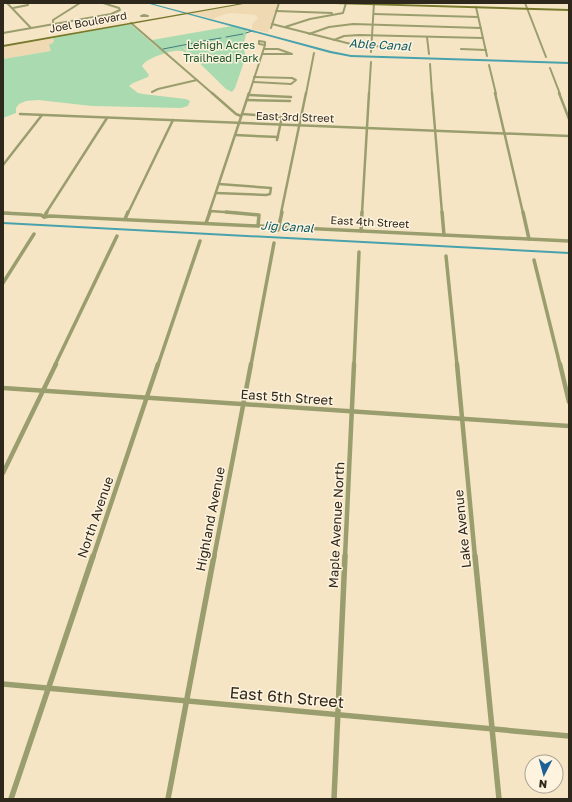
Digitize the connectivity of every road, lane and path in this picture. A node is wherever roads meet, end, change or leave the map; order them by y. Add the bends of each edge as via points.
1 (7, 3) edge
2 (80, 3) edge
3 (103, 3) edge
4 (220, 3) edge
5 (248, 3) edge
6 (279, 3) edge
7 (334, 3) edge
8 (346, 3) edge
9 (526, 3) edge
10 (374, 4) edge
11 (28, 5) dead end
12 (446, 5) edge
13 (225, 7) junction
14 (476, 7) junction
15 (13, 8) junction
16 (528, 9) junction
17 (569, 10) edge
18 (276, 11) junction
19 (341, 14) junction
20 (374, 14) junction
21 (145, 17) dead end
22 (478, 17) junction
23 (149, 20) junction
24 (131, 23) junction
25 (53, 24) junction
26 (272, 24) junction
27 (373, 24) junction
28 (284, 27) junction
29 (31, 28) junction
30 (271, 28) dead end
31 (481, 28) junction
32 (3, 33) edge
33 (309, 34) junction
34 (372, 35) junction
35 (427, 37) junction
36 (483, 38) junction
37 (334, 40) junction
38 (351, 44) dead end
39 (3, 45) edge
40 (372, 46) junction
41 (396, 47) dead end
42 (461, 49) dead end
43 (486, 50) junction
44 (371, 52) dead end
45 (314, 53) dead end
46 (262, 54) junction
47 (429, 54) dead end
48 (487, 56) dead end
49 (546, 57) dead end
50 (371, 62) dead end
51 (430, 64) dead end
52 (489, 65) dead end
53 (550, 68) dead end
54 (254, 77) junction
55 (197, 80) junction
56 (253, 82) junction
57 (152, 92) dead end
58 (248, 95) junction
59 (247, 100) junction
60 (20, 114) dead end
61 (42, 115) junction
62 (242, 115) junction
63 (107, 118) junction
64 (569, 119) edge
65 (173, 120) junction
66 (239, 123) junction
67 (281, 124) junction
68 (299, 125) junction
69 (367, 128) junction
70 (435, 130) junction
71 (505, 133) junction
72 (235, 135) junction
73 (569, 136) edge
74 (3, 165) edge
75 (218, 184) junction
76 (216, 193) junction
77 (210, 211) junction
78 (3, 213) edge
79 (44, 218) junction
80 (125, 220) junction
81 (206, 223) junction
82 (258, 226) junction
83 (278, 228) junction
84 (361, 231) junction
85 (34, 234) dead end
86 (444, 235) junction
87 (117, 236) dead end
88 (529, 239) junction
89 (200, 241) dead end
90 (569, 241) edge
91 (274, 243) dead end
92 (359, 252) dead end
93 (446, 256) dead end
94 (534, 260) dead end
95 (3, 283) edge
96 (3, 388) edge
97 (43, 391) junction
98 (147, 398) junction
99 (569, 402) edge
100 (244, 404) junction
101 (352, 411) junction
102 (462, 419) junction
103 (569, 426) edge
104 (3, 473) edge
105 (3, 684) edge
106 (49, 688) junction
107 (187, 701) junction
108 (338, 715) junction
109 (492, 729) junction
110 (569, 736) edge
111 (11, 799) edge
112 (168, 799) edge
113 (334, 799) edge
114 (499, 799) edge

1 - 15 street
2 - 25 street via 53,20
3 - 25 street via 120,10 114,14
4 - 13 main road
5 - 13 main road, Joel Boulevard
6 - 18 street
7 - 8 main road
8 - 10 main road
8 - 19 street via 345,13
9 - 16 street
10 - 12 main road
10 - 20 street
11 - 15 street
12 - 14 main road
13 - 23 main road, Joel Boulevard
14 - 16 main road
14 - 22 street
15 - 29 street
16 - 17 main road
16 - 49 street
18 - 19 street
18 - 26 street
19 - 28 street via 310,18
20 - 22 street
20 - 27 street
21 - 23 street
22 - 31 street
23 - 24 main road, Joel Boulevard
24 - 39 main road, Joel Boulevard
24 - 55 street
25 - 29 street
26 - 28 street
26 - 30 street
27 - 31 street
27 - 33 street via 340,25
27 - 34 street
28 - 33 street
29 - 32 street
31 - 36 street
33 - 37 street
34 - 35 street
34 - 37 street via 349,35
34 - 40 street
35 - 36 street
35 - 47 street
36 - 43 street
37 - 38 street
40 - 41 street
40 - 44 street
42 - 43 street
43 - 48 street
45 - 68 street
46 - 46 street via 264,47 292,54
46 - 54 street
50 - 69 street
51 - 70 street
52 - 71 street
53 - 64 street
54 - 56 street
54 - 56 street via 296,78 296,82
55 - 57 street
55 - 62 street via 236,114
56 - 58 street
58 - 59 street
58 - 59 street via 292,96 290,103
59 - 62 street
60 - 61 street, East 3rd Street
61 - 63 street, East 3rd Street
61 - 74 street
62 - 66 street
62 - 67 street via 280,115
63 - 65 street, East 3rd Street
63 - 79 street
65 - 66 street, East 3rd Street
65 - 80 street
66 - 67 street, East 3rd Street
66 - 72 street
67 - 68 street, East 3rd Street
67 - 72 street via 278,139
68 - 69 street, East 3rd Street
68 - 83 street
69 - 70 street, East 3rd Street
69 - 84 street
70 - 71 street, East 3rd Street
70 - 86 street
71 - 73 street, East 3rd Street
71 - 88 street
72 - 75 street
75 - 76 street
75 - 76 street via 271,188 270,194 266,195
76 - 77 street
77 - 81 street
77 - 82 street via 259,215
78 - 79 street, East 4th Street via 41,215
79 - 80 street, East 4th Street via 50,216
80 - 81 street, East 4th Street
81 - 82 street, East 4th Street
82 - 83 street, East 4th Street
83 - 84 street, East 4th Street
84 - 86 street, East 4th Street
85 - 95 street
86 - 88 street, East 4th Street
87 - 97 street
88 - 90 street, East 4th Street
89 - 98 street, North Avenue
91 - 100 street, Highland Avenue
92 - 101 street, Maple Avenue North
93 - 102 street, Lake Avenue
94 - 99 street
96 - 97 street, East 5th Street
97 - 98 street, East 5th Street
97 - 104 street
98 - 100 street, East 5th Street
98 - 106 street, North Avenue
100 - 101 street, East 5th Street
100 - 107 street, Highland Avenue
101 - 102 street, East 5th Street
101 - 108 street, Maple Avenue North
102 - 103 street, East 5th Street
102 - 109 street, Lake Avenue
105 - 106 street, East 6th Street
106 - 107 street, East 6th Street
106 - 111 street, North Avenue
107 - 108 street, East 6th Street
107 - 112 street, Highland Avenue
108 - 109 street, East 6th Street
108 - 113 street, Maple Avenue North
109 - 110 street, East 6th Street
109 - 114 street, Lake Avenue

